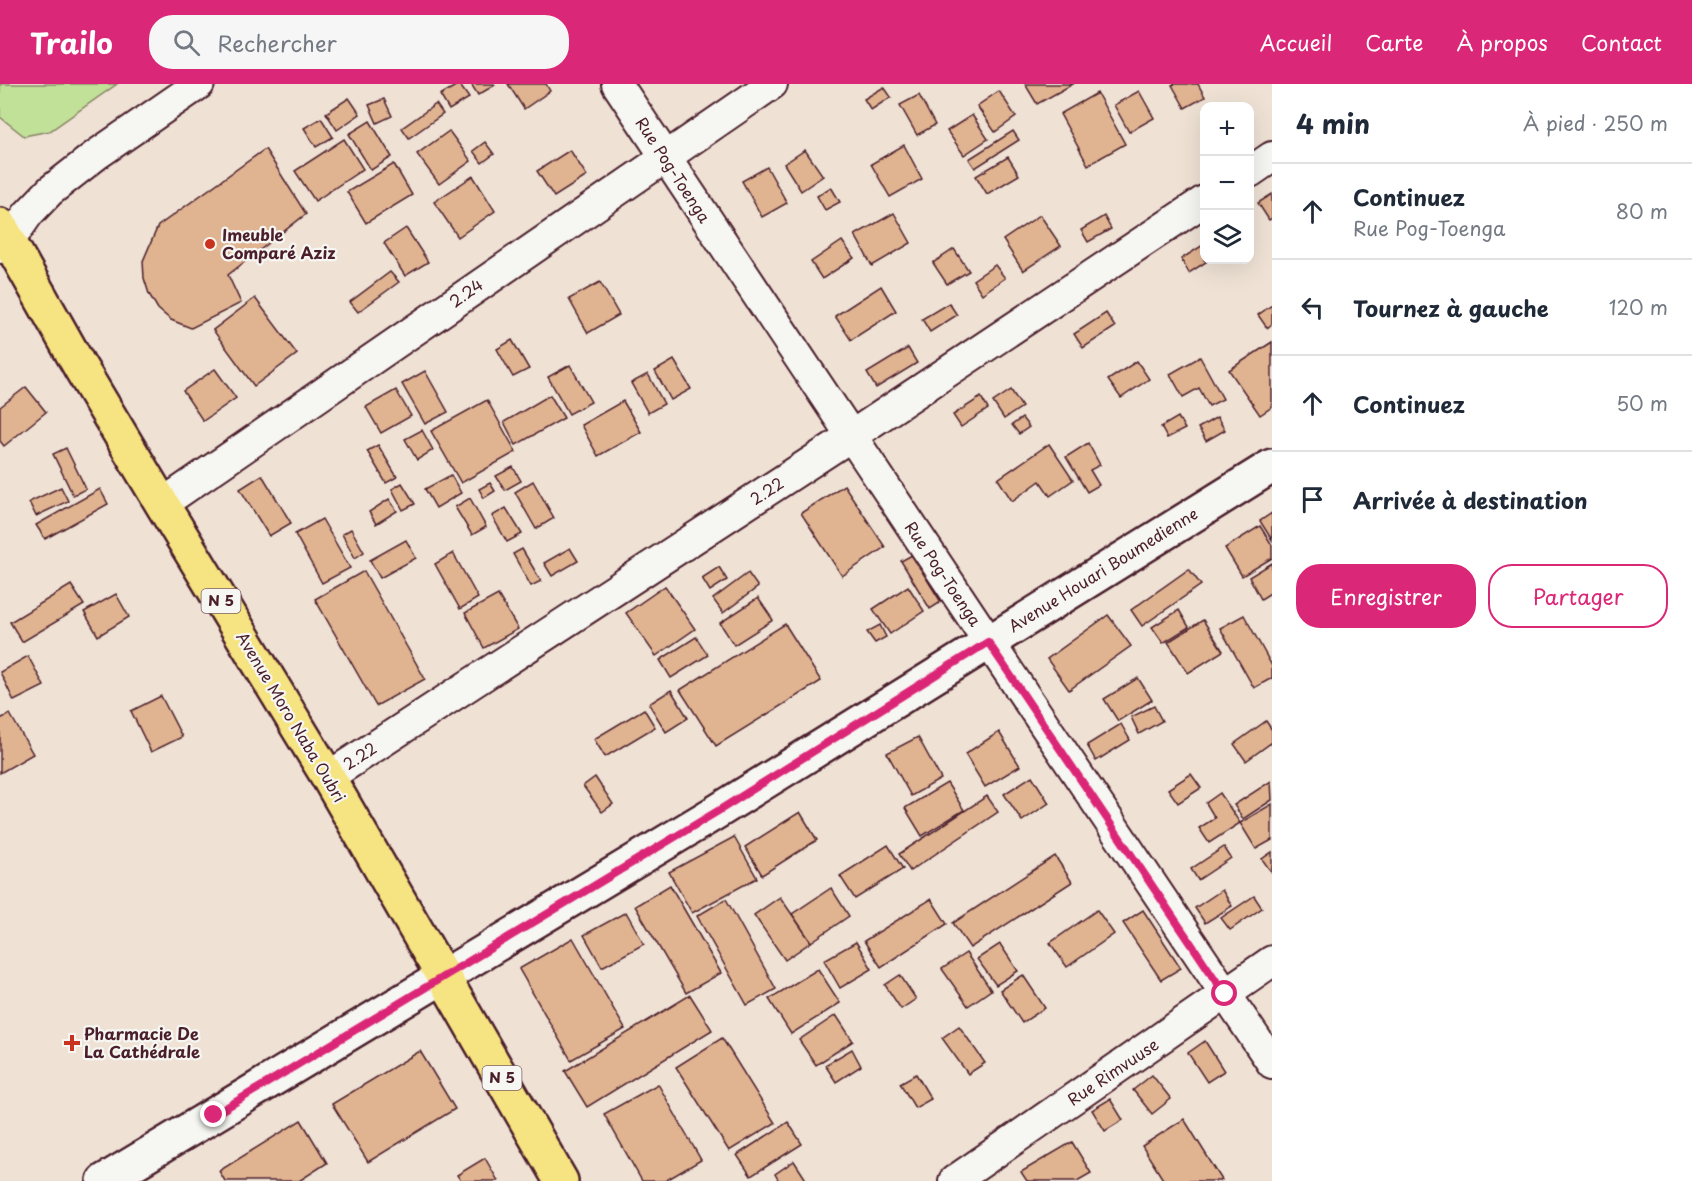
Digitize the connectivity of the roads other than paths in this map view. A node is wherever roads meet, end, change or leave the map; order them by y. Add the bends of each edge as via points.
1 (200, 84) edge
2 (617, 84) edge
3 (772, 84) edge
4 (664, 157) junction
5 (1272, 157) edge
6 (1254, 169) edge
7 (1200, 204) edge
8 (3, 238) edge
9 (851, 436) junction
10 (1272, 466) edge
11 (162, 504) junction
12 (988, 642) junction
13 (328, 777) junction
14 (1272, 961) edge
15 (443, 976) junction
16 (1225, 994) junction
17 (1272, 1063) edge
18 (104, 1181) edge
19 (561, 1181) edge
20 (954, 1181) edge

1 - 8 street via 96,155 51,191
2 - 4 street, Rue Pog-Toenga
3 - 4 street, 2.24
4 - 9 street, Rue Pog-Toenga
4 - 11 street, 2.24
5 - 6 street
7 - 9 street, 2.22
8 - 11 highway, Avenue Moro Naba Oubri / N 5
9 - 12 street, Rue Pog-Toenga
9 - 13 street, 2.22
10 - 12 street, Avenue Houari Boumedienne
11 - 13 highway, Avenue Moro Naba Oubri / N 5
12 - 15 street, Avenue Houari Boumedienne via 718,811
12 - 16 street, Rue Pog-Toenga
13 - 15 highway, Avenue Moro Naba Oubri / N 5
14 - 16 street, Rue Rimvuuse
15 - 18 street, Avenue Houari Boumedienne
15 - 19 highway, Avenue Moro Naba Oubri / N 5
16 - 17 street, Rue Pog-Toenga
16 - 20 street, Rue Rimvuuse

